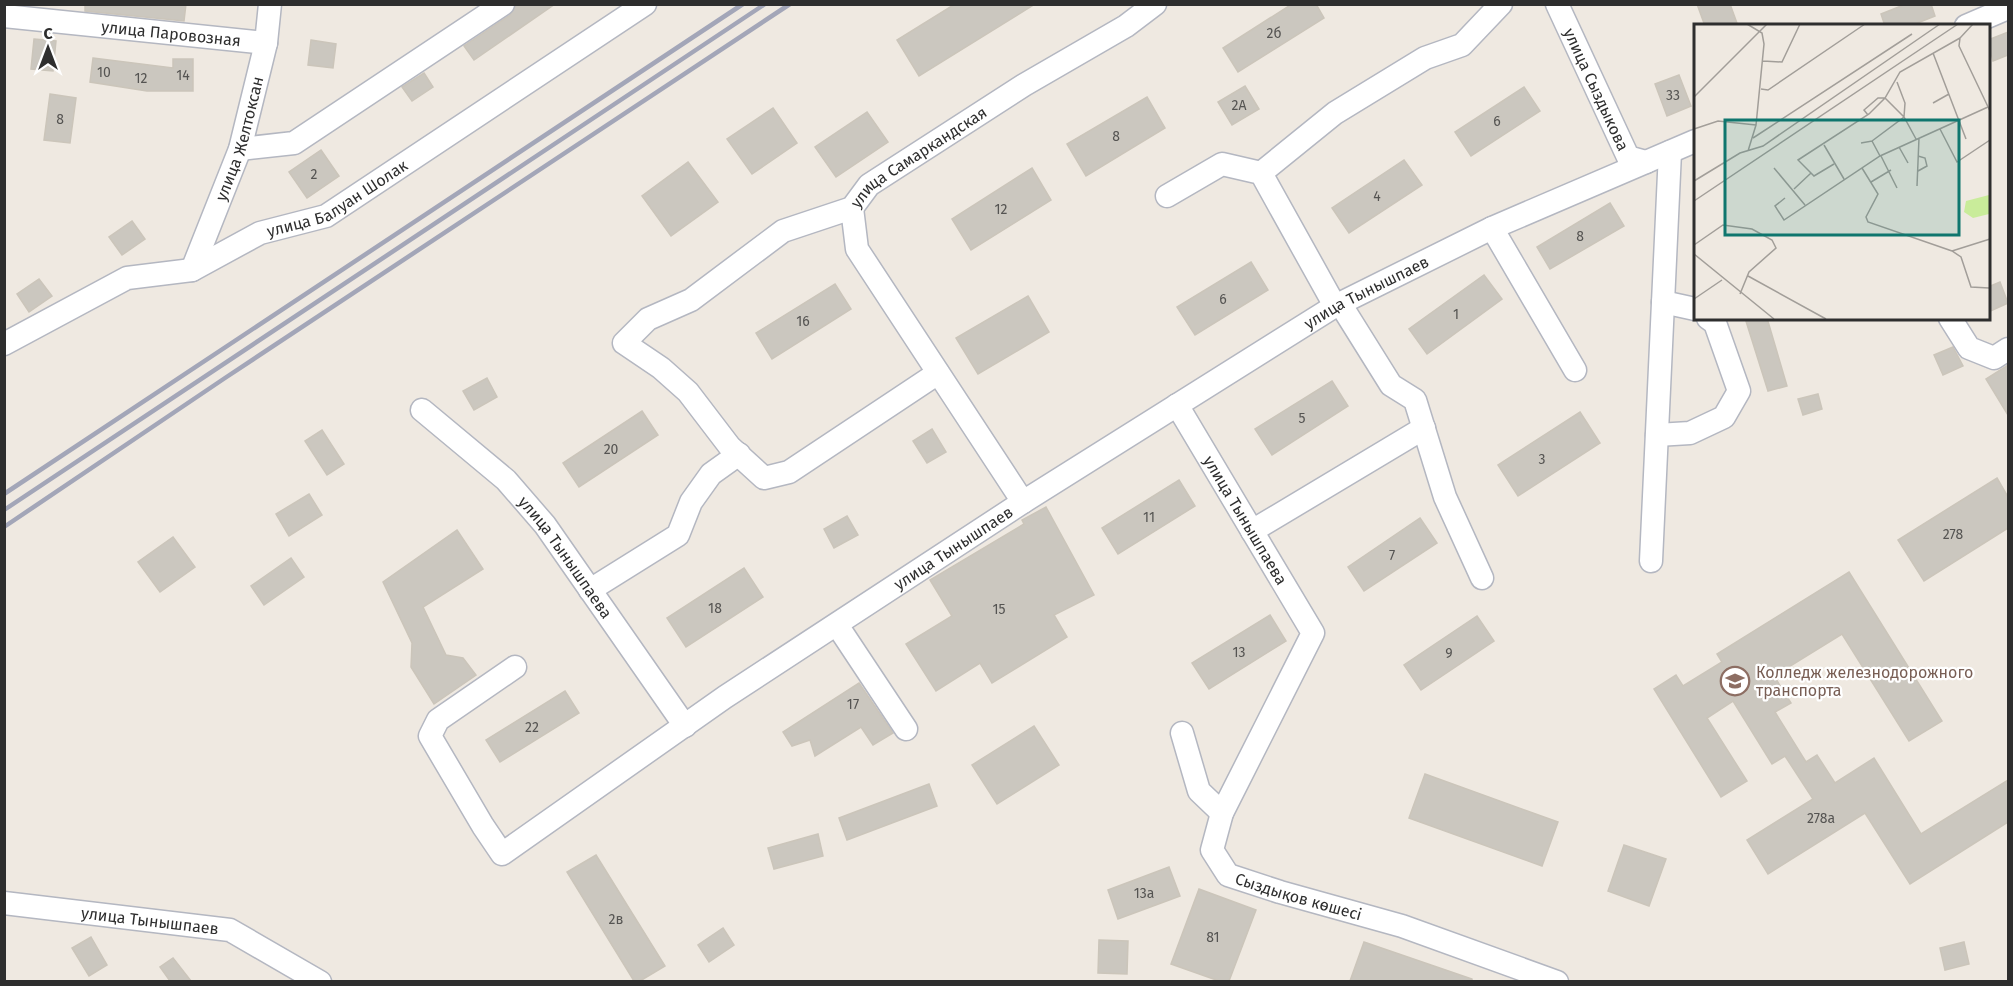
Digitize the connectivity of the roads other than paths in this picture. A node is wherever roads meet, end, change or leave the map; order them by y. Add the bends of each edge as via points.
1 (270, 4) edge
2 (503, 4) edge
3 (645, 4) edge
4 (1155, 4) edge
5 (1502, 4) edge
6 (1557, 4) edge
7 (2008, 8) edge
8 (4, 16) edge
9 (1971, 24) edge
10 (266, 43) junction
11 (1694, 141) edge
12 (240, 149) junction
13 (1670, 152) junction
14 (1646, 162) junction
15 (1261, 173) junction
16 (1167, 196) dead end
17 (852, 208) junction
18 (1492, 228) junction
19 (192, 270) junction
20 (1663, 302) junction
21 (1338, 306) junction
22 (1694, 309) edge
23 (1711, 320) edge
24 (1951, 320) edge
25 (4, 344) edge
26 (2008, 349) edge
27 (1575, 370) dead end
28 (939, 373) junction
29 (1177, 405) junction
30 (422, 410) dead end
31 (1424, 428) junction
32 (1657, 435) junction
33 (739, 454) junction
34 (1023, 502) junction
35 (1252, 531) junction
36 (1651, 561) dead end
37 (1482, 578) dead end
38 (590, 590) junction
39 (837, 625) junction
40 (1313, 633) joint
41 (515, 668) dead end
42 (685, 726) junction
43 (906, 729) dead end
44 (1182, 733) dead end
45 (1222, 813) junction
46 (4, 903) edge
47 (320, 981) edge
48 (1557, 981) edge

1 - 10 street, улица Желтоксан
2 - 12 street via 294,143
3 - 19 street, улица Балуан Шолак via 326,216 260,233
4 - 17 street, улица Самаркандская via 1126,26 1024,85 869,185
5 - 15 street via 1462,45 1425,58 1335,113
6 - 14 street, улица Сыздыкова via 1628,158
7 - 9 street
8 - 10 street, улица Паровозная
10 - 12 street, улица Желтоксан
11 - 13 street, улица Тынышпаев
12 - 19 street, улица Желтоксан
13 - 14 street, улица Тынышпаев
13 - 20 street
14 - 18 street, улица Тынышпаев
15 - 16 street via 1222,164
15 - 21 street
17 - 28 street via 857,249
17 - 33 street, улица Самаркандская via 783,231 691,300 648,319 624,343 688,392
18 - 21 street, улица Тынышпаев
18 - 27 street
19 - 25 street, улица Балуан Шолак via 127,278
20 - 22 street
20 - 32 street
21 - 29 street, улица Тынышпаев
21 - 31 street via 1391,385 1415,400
23 - 32 street via 1739,391 1724,417 1690,433
24 - 26 street via 1968,348 1994,358
28 - 33 street via 789,472 764,478
28 - 34 street
29 - 34 street, улица Тынышпаев
29 - 35 street, улица Тынышпаева
30 - 38 street, улица Тынышпаева via 506,480 545,525
31 - 35 street
31 - 37 street via 1445,497
32 - 36 street
33 - 38 street via 711,474 691,502 678,535
34 - 39 street, улица Тынышпаев
35 - 40 street, улица Тынышпаева
38 - 42 street, улица Тынышпаева
39 - 42 street, улица Тынышпаев
39 - 43 street
40 - 45 street, Сыздықов көшесі
41 - 42 street, улица Тынышпаев via 438,720 430,736 502,854
44 - 45 street via 1199,791
45 - 48 street, Сыздықов көшесі via 1212,850 1228,875 1402,926
46 - 47 street, улица Тынышпаев via 230,930

